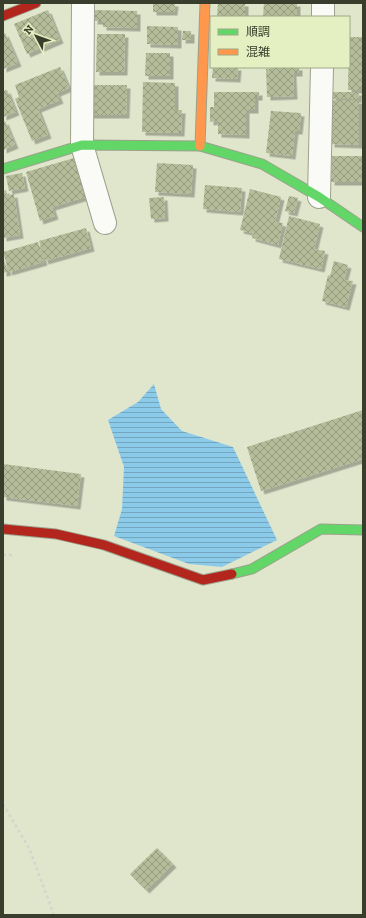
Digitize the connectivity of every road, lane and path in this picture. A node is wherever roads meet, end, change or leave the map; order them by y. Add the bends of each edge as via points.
1 (36, 3) edge
2 (83, 3) edge
3 (205, 3) edge
4 (323, 3) edge
5 (3, 16) edge
6 (323, 16) edge
7 (322, 68) edge
8 (82, 145) junction
9 (200, 146) junction
10 (3, 169) edge
11 (319, 197) junction
12 (105, 223) dead end
13 (363, 227) edge
14 (3, 529) edge
15 (363, 530) edge
16 (3, 804) edge
17 (54, 915) edge

1 - 5 street
2 - 8 street
3 - 9 street
4 - 6 street
7 - 11 street
8 - 9 street
8 - 10 street
8 - 12 street
9 - 11 street via 262,164
11 - 13 street
14 - 15 street via 56,534 104,545 204,580 252,569 321,529
16 - 17 path via 30,848

